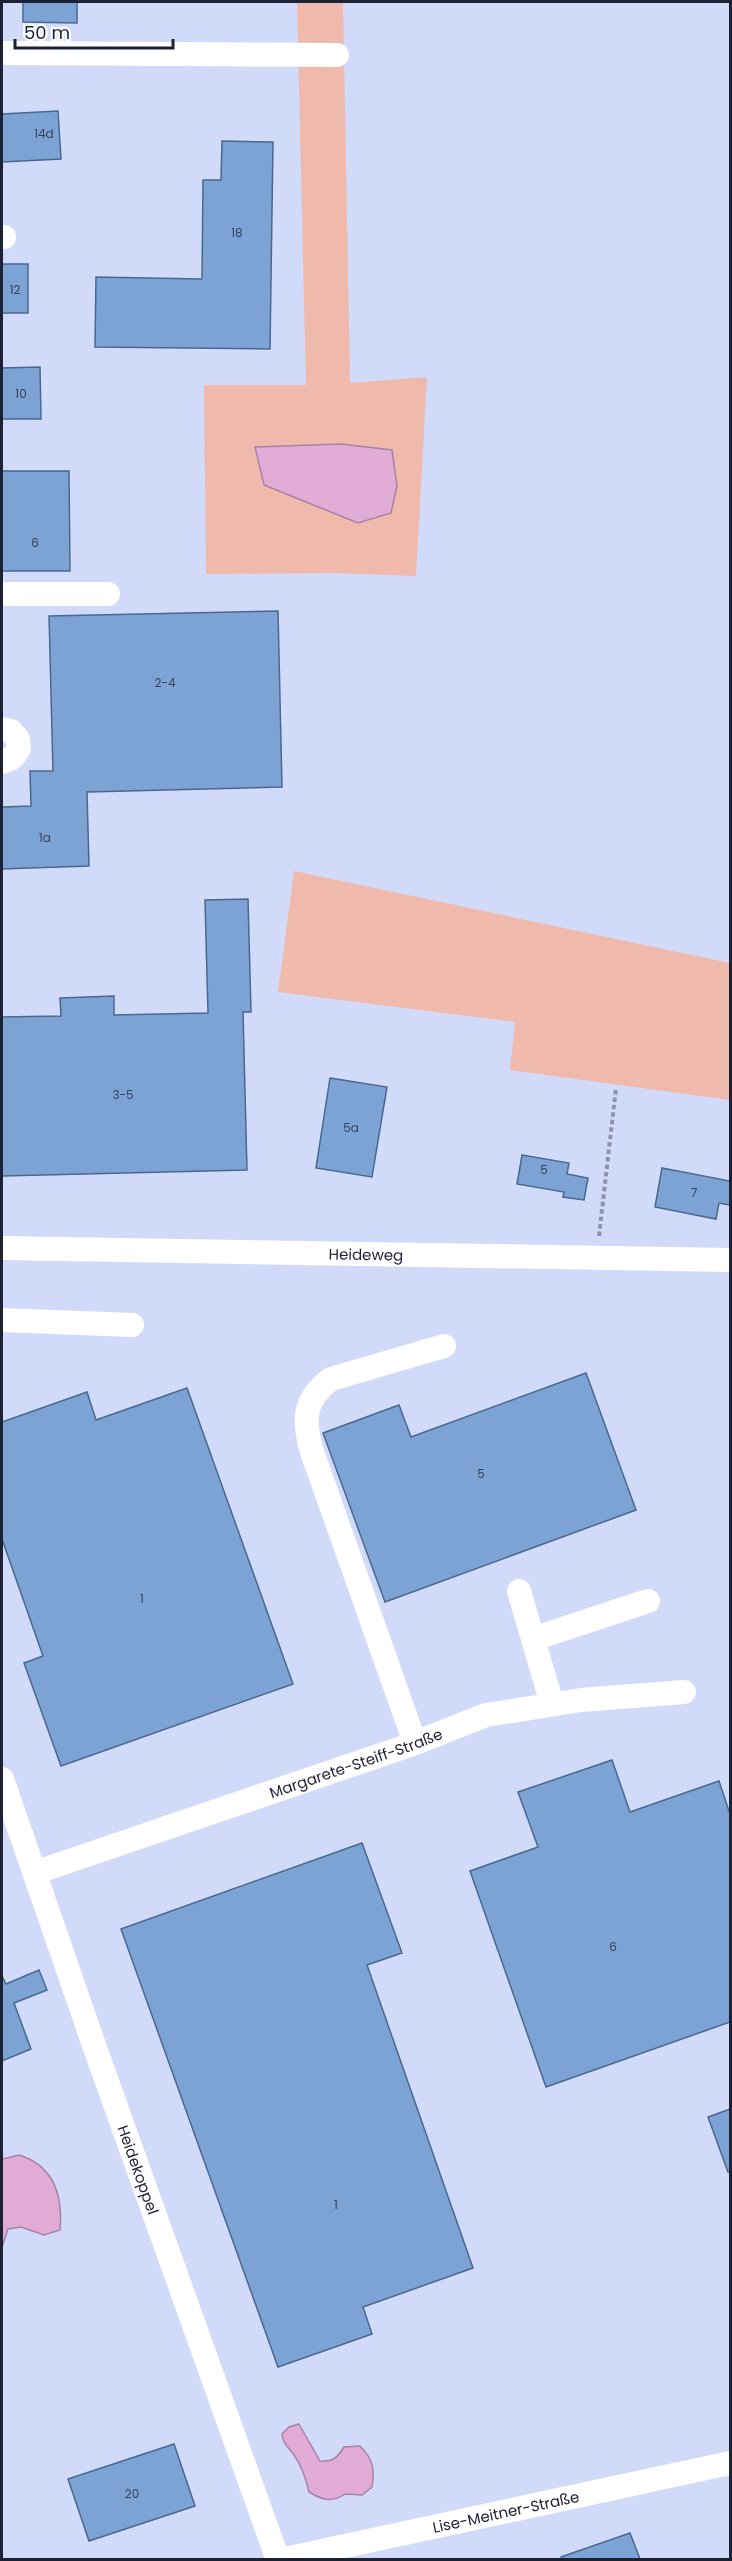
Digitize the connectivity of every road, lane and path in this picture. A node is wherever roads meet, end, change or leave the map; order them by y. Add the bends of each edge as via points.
1 (2, 53) edge
2 (337, 55) dead end
3 (2, 594) edge
4 (108, 594) dead end
5 (2, 729) edge
6 (2, 762) edge
7 (616, 1088) dead end
8 (2, 1248) edge
9 (596, 1258) junction
10 (730, 1260) edge
11 (2, 1320) edge
12 (132, 1325) dead end
13 (444, 1346) dead end
14 (519, 1591) dead end
15 (648, 1601) dead end
16 (533, 1639) junction
17 (684, 1692) dead end
18 (552, 1704) junction
19 (415, 1743) junction
20 (2, 1779) edge
21 (34, 1873) junction
22 (730, 2463) edge
23 (279, 2559) edge

1 - 2 street
3 - 4 street
5 - 6 street via 11,731 18,739 19,749
7 - 9 path
8 - 9 street, Heideweg
9 - 10 street, Heideweg
11 - 12 street
13 - 19 street via 331,1379 310,1403 306,1418 311,1449
14 - 16 street
15 - 16 street
16 - 18 street
17 - 18 street, Margarete-Steiff-Straße
18 - 19 street, Margarete-Steiff-Straße via 486,1715
19 - 21 street, Margarete-Steiff-Straße
20 - 21 street, Heidekoppel
21 - 23 street, Heidekoppel
22 - 23 street, Lise-Meitner-Straße

